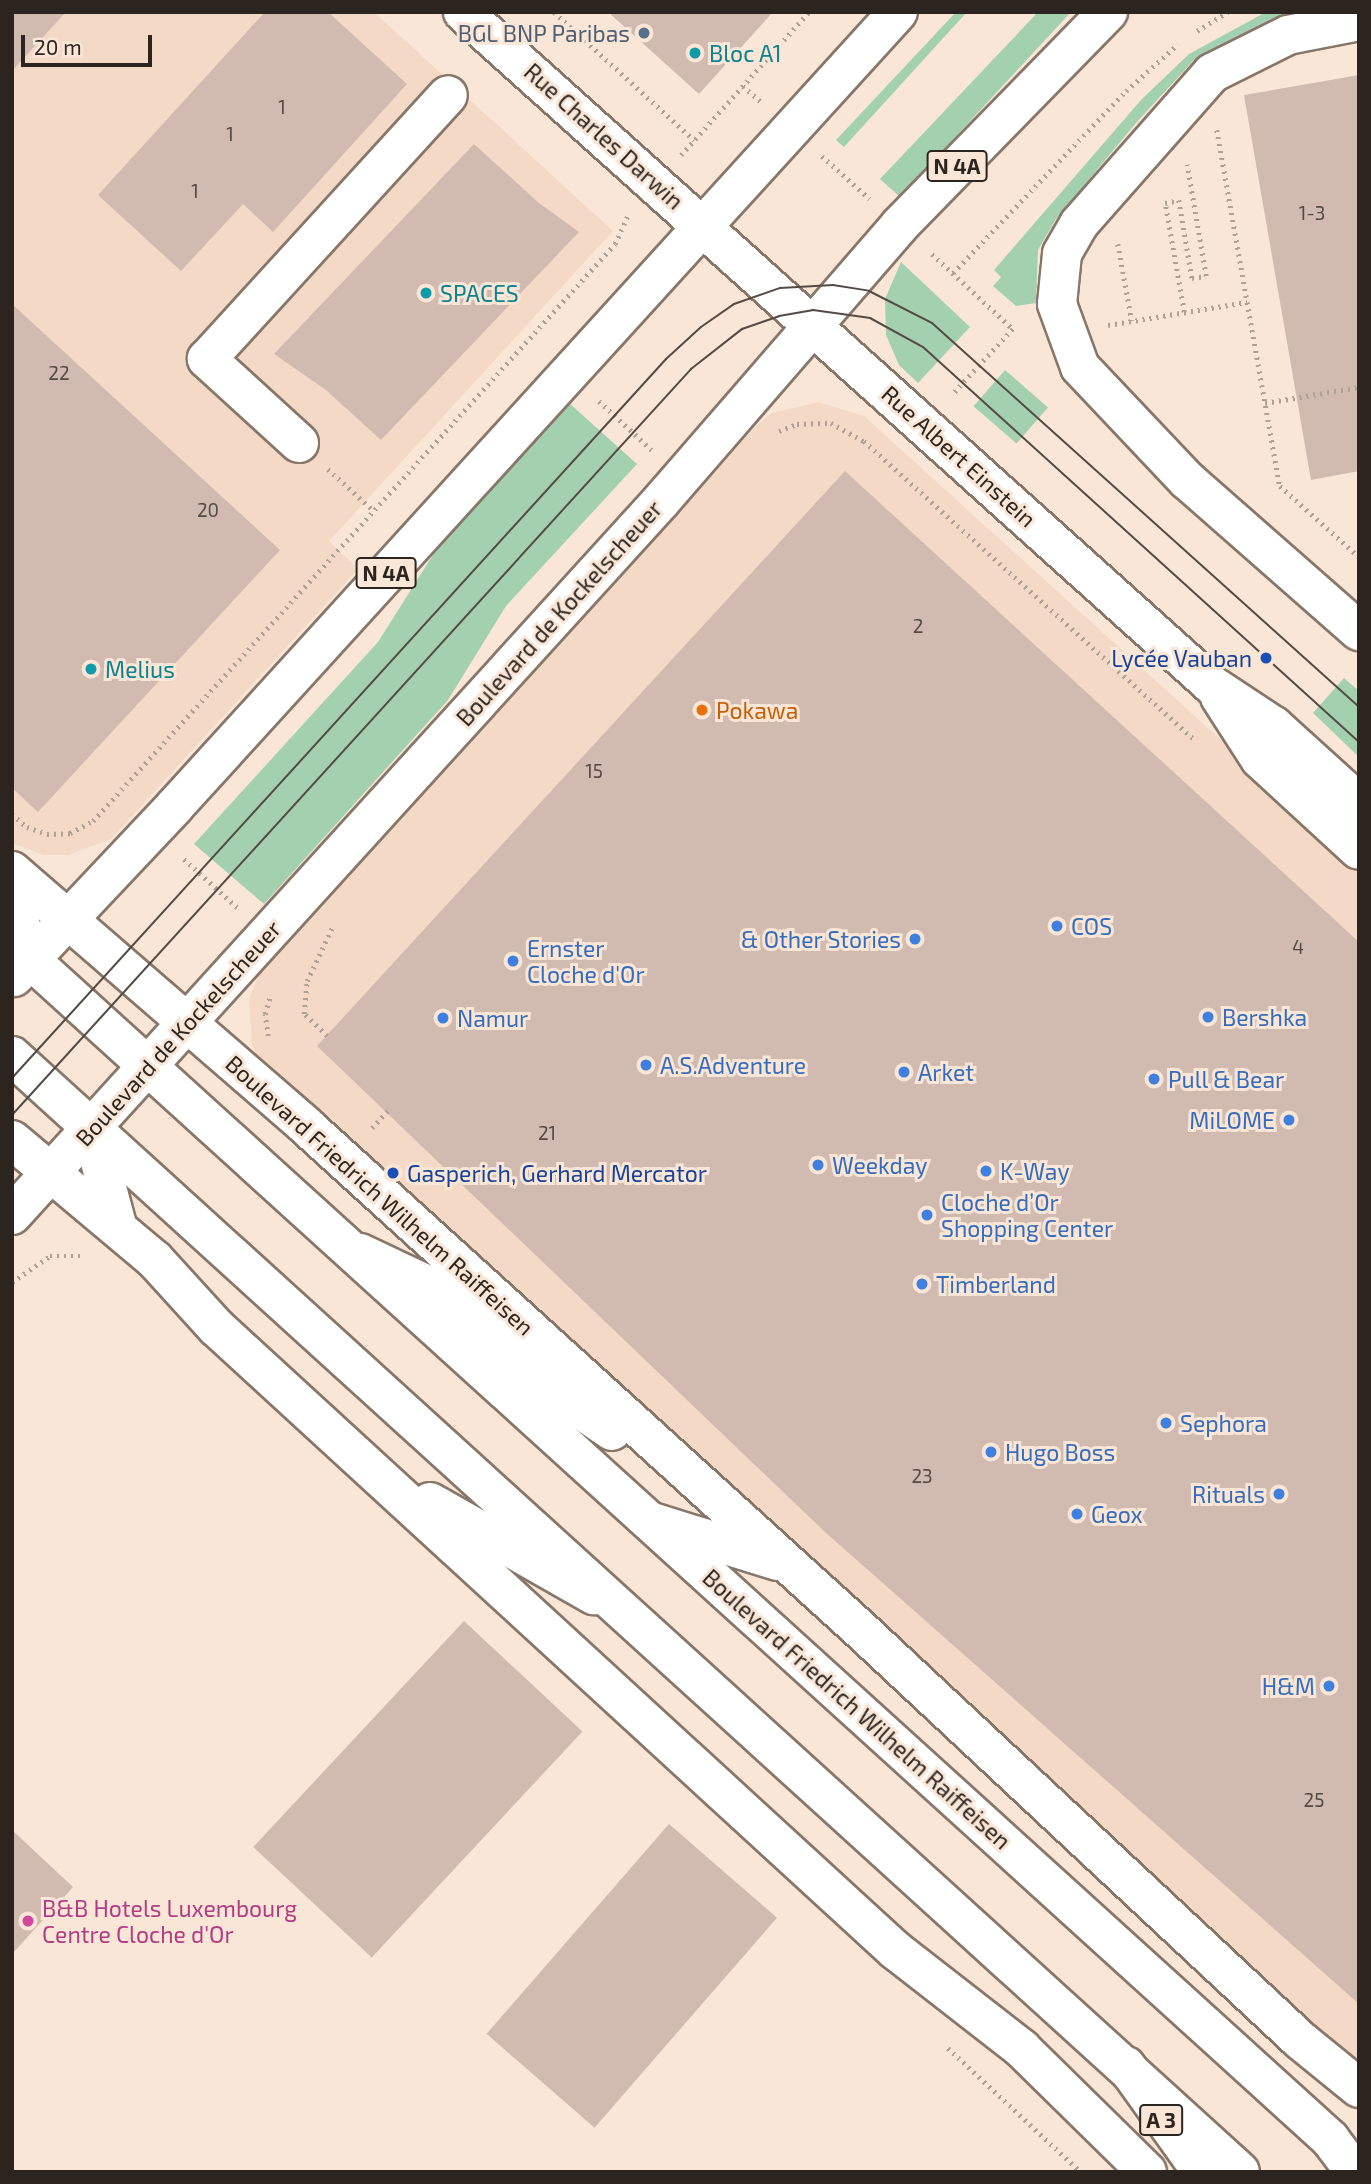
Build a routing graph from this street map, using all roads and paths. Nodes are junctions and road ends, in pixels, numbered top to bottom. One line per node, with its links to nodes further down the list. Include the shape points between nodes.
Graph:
1 (554, 12): 8 (path, via 694,140)
2 (809, 12): 8 (path)
3 (898, 12): 10 (main road, N 4A)
4 (1108, 12): 13 (main road, Boulevard de Kockelscheuer / N 4A)
5 (1227, 12): 17 (path, via 1170,51 1126,91)
6 (468, 14): 15 (main road, Rue Charles Darwin)
7 (1359, 22): 23 (main road, via 1288,35 1212,73 1079,224 1062,254 1057,304)
8 (743, 86): 10 (path)
9 (448, 94): 30 (main road, via 207,359)
10 (792, 129): 13 (path); 15 (main road, N 4A)
11 (1222, 156): 18 (path)
12 (1185, 157): 19 (path, via 1206,276 1192,278 1179,200 1165,203)
13 (900, 225): 17 (path); 21 (main road, Boulevard de Kockelscheuer / N 4A)
14 (619, 226): 24 (path, via 615,244)
15 (704, 227): 21 (main road, Rue Albert Einstein); 25 (main road, N 4A)
16 (1116, 231): 20 (path)
17 (953, 273): 22 (path)
18 (1247, 302): 19 (path); 28 (path)
19 (1184, 312): 20 (path)
20 (1132, 321): 23 (path)
21 (813, 326): 31 (main road, Boulevard de Kockelscheuer / N 4A); 35 (main road, Rue Albert Einstein)
22 (1013, 329): 23 (path); 27 (path)
23 (1068, 332): 34 (main road, via 1080,367 1187,480)
24 (528, 338): 25 (path); 32 (path)
25 (568, 373): 31 (path); 40 (main road, N 4A)
26 (1359, 387): 28 (path)
27 (949, 398)
28 (1265, 403): 33 (path, via 1280,486)
29 (772, 437): 36 (path, via 797,424 831,423 847,429)
30 (299, 443): 32 (path)
31 (682, 476): 45 (main road, Boulevard de Kockelscheuer / N 4A)
32 (373, 510): 37 (path)
33 (1359, 557)
34 (1359, 631)
35 (1213, 686): 38 (main road, Rue Albert Einstein, via 1274,726); 41 (main road, Rue Albert Einstein, via 1260,759)
36 (1197, 741)
37 (115, 796): 39 (path, via 93,821 70,833 47,834 27,827); 40 (path)
38 (1359, 803)
39 (12, 814)
40 (153, 830): 44 (main road, N 4A); 45 (path)
41 (1359, 850)
42 (12, 871): 44 (main road, Boulevard Friedrich Wilhelm Raiffeisen)
43 (12, 893): 47 (main road)
44 (68, 920): 47 (main road, N 4A); 49 (main road, Boulevard Friedrich Wilhelm Raiffeisen)
45 (267, 934): 49 (main road, Boulevard de Kockelscheuer / N 4A)
46 (313, 944): 50 (path, via 337,918 307,981 304,1014)
47 (18, 960): 53 (main road, Boulevard Friedrich Wilhelm Raiffeisen)
48 (273, 992): 51 (path, via 265,1014)
49 (187, 1022): 53 (main road, Boulevard de Kockelscheuer / N 4A); 66 (main road, Boulevard Friedrich Wilhelm Raiffeisen)
50 (327, 1036)
51 (270, 1043)
52 (12, 1056): 55 (main road)
53 (149, 1064): 55 (main road, Boulevard de Kockelscheuer / N 4A); 61 (main road, Boulevard Friedrich Wilhelm Raiffeisen)
54 (388, 1110): 56 (path)
55 (91, 1128): 58 (main road, Boulevard de Kockelscheuer / N 4A); 60 (main road); 68 (main road)
56 (364, 1136)
57 (12, 1140): 58 (main road)
58 (51, 1173): 59 (main road, Boulevard de Kockelscheuer / N 4A); 60 (main road)
59 (12, 1215)
60 (117, 1225): 64 (main road, via 216,1328)
61 (354, 1250): 65 (main road, Boulevard Friedrich Wilhelm Raiffeisen); 66 (main road, Boulevard Friedrich Wilhelm Raiffeisen, via 436,1289 545,1385 623,1439 685,1494)
62 (85, 1258): 63 (path, via 77,1254 50,1256)
63 (12, 1282)
64 (373, 1471): 68 (main road); 71 (main road, via 895,1950 1022,2049)
65 (652, 1522): 67 (main road); 74 (main road, Boulevard Friedrich Wilhelm Raiffeisen, via 1329,2140)
66 (744, 1524): 67 (main road, Boulevard Friedrich Wilhelm Raiffeisen)
67 (789, 1565): 70 (main road, Boulevard Friedrich Wilhelm Raiffeisen, via 1300,2039)
68 (631, 1616): 69 (main road)
69 (1126, 2066): 72 (main road, A 3); 73 (main road)
70 (1359, 2088)
71 (1147, 2172)
72 (1202, 2172)
73 (1240, 2172)
74 (1355, 2172)

